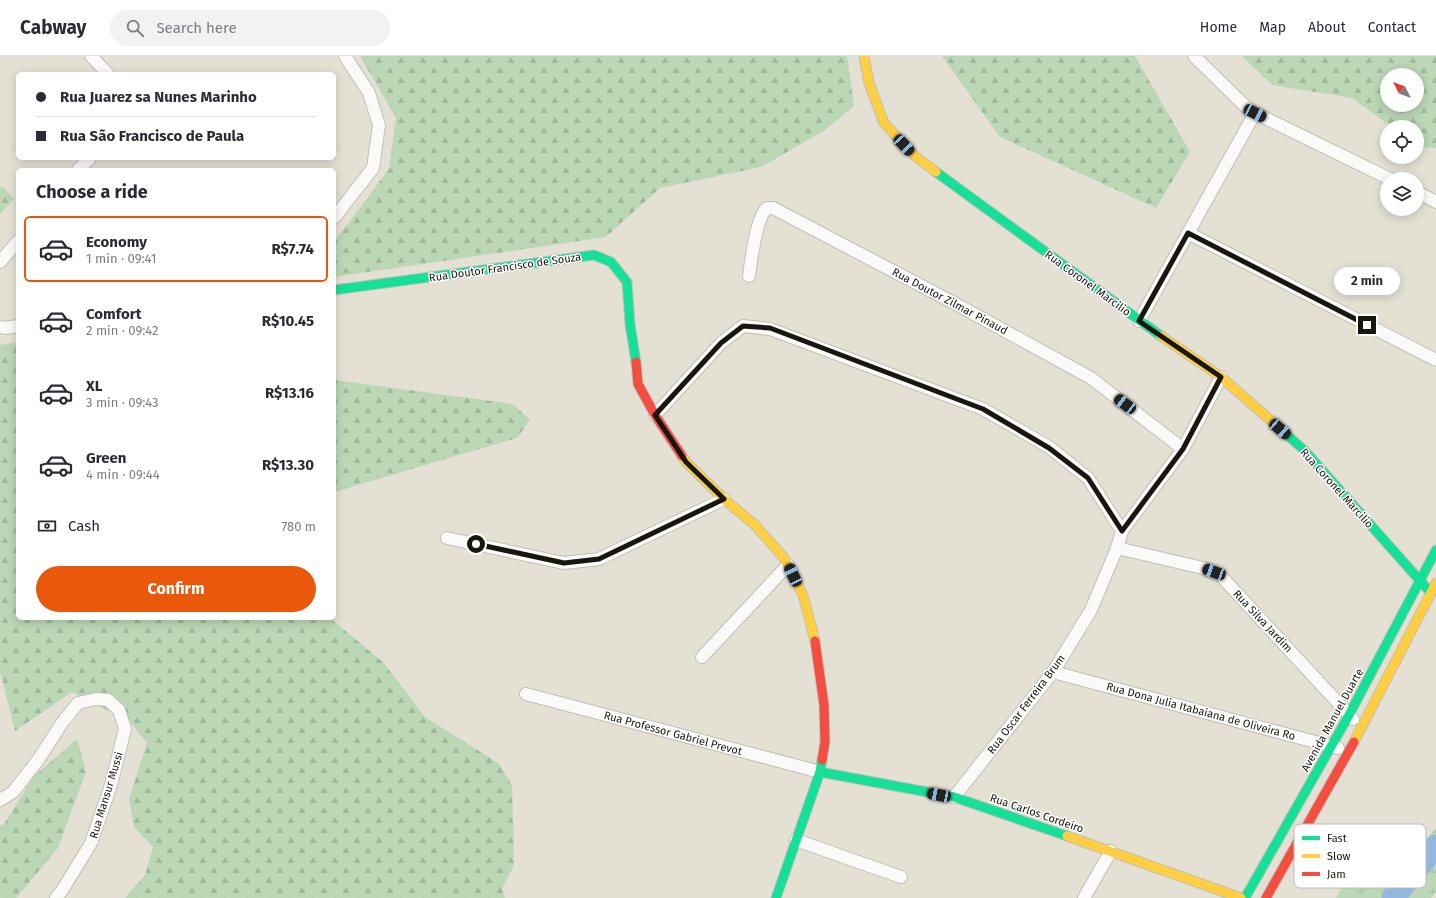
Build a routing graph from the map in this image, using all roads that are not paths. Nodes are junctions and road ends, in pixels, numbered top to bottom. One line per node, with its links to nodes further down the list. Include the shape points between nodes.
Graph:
1 (91, 56): 5 (street)
2 (346, 56): 12 (street, via 369,93 379,125 372,168)
3 (864, 56): 18 (street, Rua Coronel Marcilio, via 869,83 884,123 915,156)
4 (1194, 56): 6 (street)
5 (106, 72)
6 (1255, 113): 9 (street); 13 (street)
7 (88, 160): 8 (street)
8 (80, 168)
9 (1380, 174)
10 (1424, 196): 11 (street)
11 (1436, 202)
12 (336, 215)
13 (1188, 233): 18 (street); 21 (street)
14 (16, 244): 15 (street)
15 (0, 262)
16 (749, 276): 24 (street, Rua Doutor Zilmar Pinaud, via 759,225 764,211 773,208 1091,378)
17 (336, 290): 23 (street, Rua Doutor Francisco de Souza, via 594,255 611,262 627,282 638,384)
18 (1139, 321): 22 (street, Rua Coronel Marcilio)
19 (16, 326): 20 (street)
20 (2, 328)
21 (1436, 360)
22 (1221, 377): 24 (street, Rua Oscar Ferreira Brum); 31 (street, Rua Coronel Marcilio, via 1304,450)
23 (655, 415): 25 (street, Rua Doutor Francisco de Souza, via 686,462); 26 (street, via 721,343 743,326 770,328 983,409 1049,448 1088,478)
24 (1183, 449): 26 (street, Rua Oscar Ferreira Brum)
25 (724, 499): 27 (street, via 599,559 564,563); 30 (street, Rua Doutor Francisco de Souza, via 755,525)
26 (1122, 531): 28 (street, Rua Oscar Ferreira Brum)
27 (447, 538)
28 (1117, 548): 34 (street, Rua Oscar Ferreira Brum, via 1091,610); 36 (street, Rua Silva Jardim, via 1203,568 1221,576)
29 (1436, 550): 31 (street, Avenida Manuel Duarte)
30 (788, 565): 33 (street); 40 (street, Rua Doutor Francisco de Souza, via 803,595 817,647 824,705 825,742)
31 (1420, 582): 32 (street, Rua Coronel Marcilio); 36 (street, Avenida Manuel Duarte)
32 (1434, 592): 37 (street)
33 (702, 657)
34 (1053, 672): 38 (street, Rua Dona Julia Itabaiana de Oliveira Ro); 41 (street, Rua Oscar Ferreira Brum)
35 (526, 694): 40 (street, Rua Professor Gabriel Prevot)
36 (1349, 715): 37 (street, Rua Silva Jardim); 38 (street, Avenida Manuel Duarte)
37 (1361, 728): 39 (street)
38 (1332, 746): 39 (street, Rua Dona Julia Itabaiana de Oliveira Ro); 52 (street, Avenida Manuel Duarte)
39 (1349, 751): 43 (street)
40 (820, 772): 41 (street, Rua Carlos Cordeiro); 44 (street, Rua Doutor Francisco de Souza)
41 (954, 797): 46 (street, Rua Carlos Cordeiro)
42 (0, 800): 48 (street, Rua Mansur Mussi, via 13,792 78,703 96,699 108,700 119,710 125,729 111,785 91,843)
43 (1308, 824)
44 (796, 840): 47 (street); 49 (street, Rua Doutor Francisco de Souza)
45 (1294, 848): 53 (street)
46 (1111, 851): 50 (street); 51 (street, Rua Carlos Cordeiro)
47 (901, 877)
48 (56, 898)
49 (776, 898)
50 (1084, 898)
51 (1241, 898)
52 (1245, 898)
53 (1266, 898)

